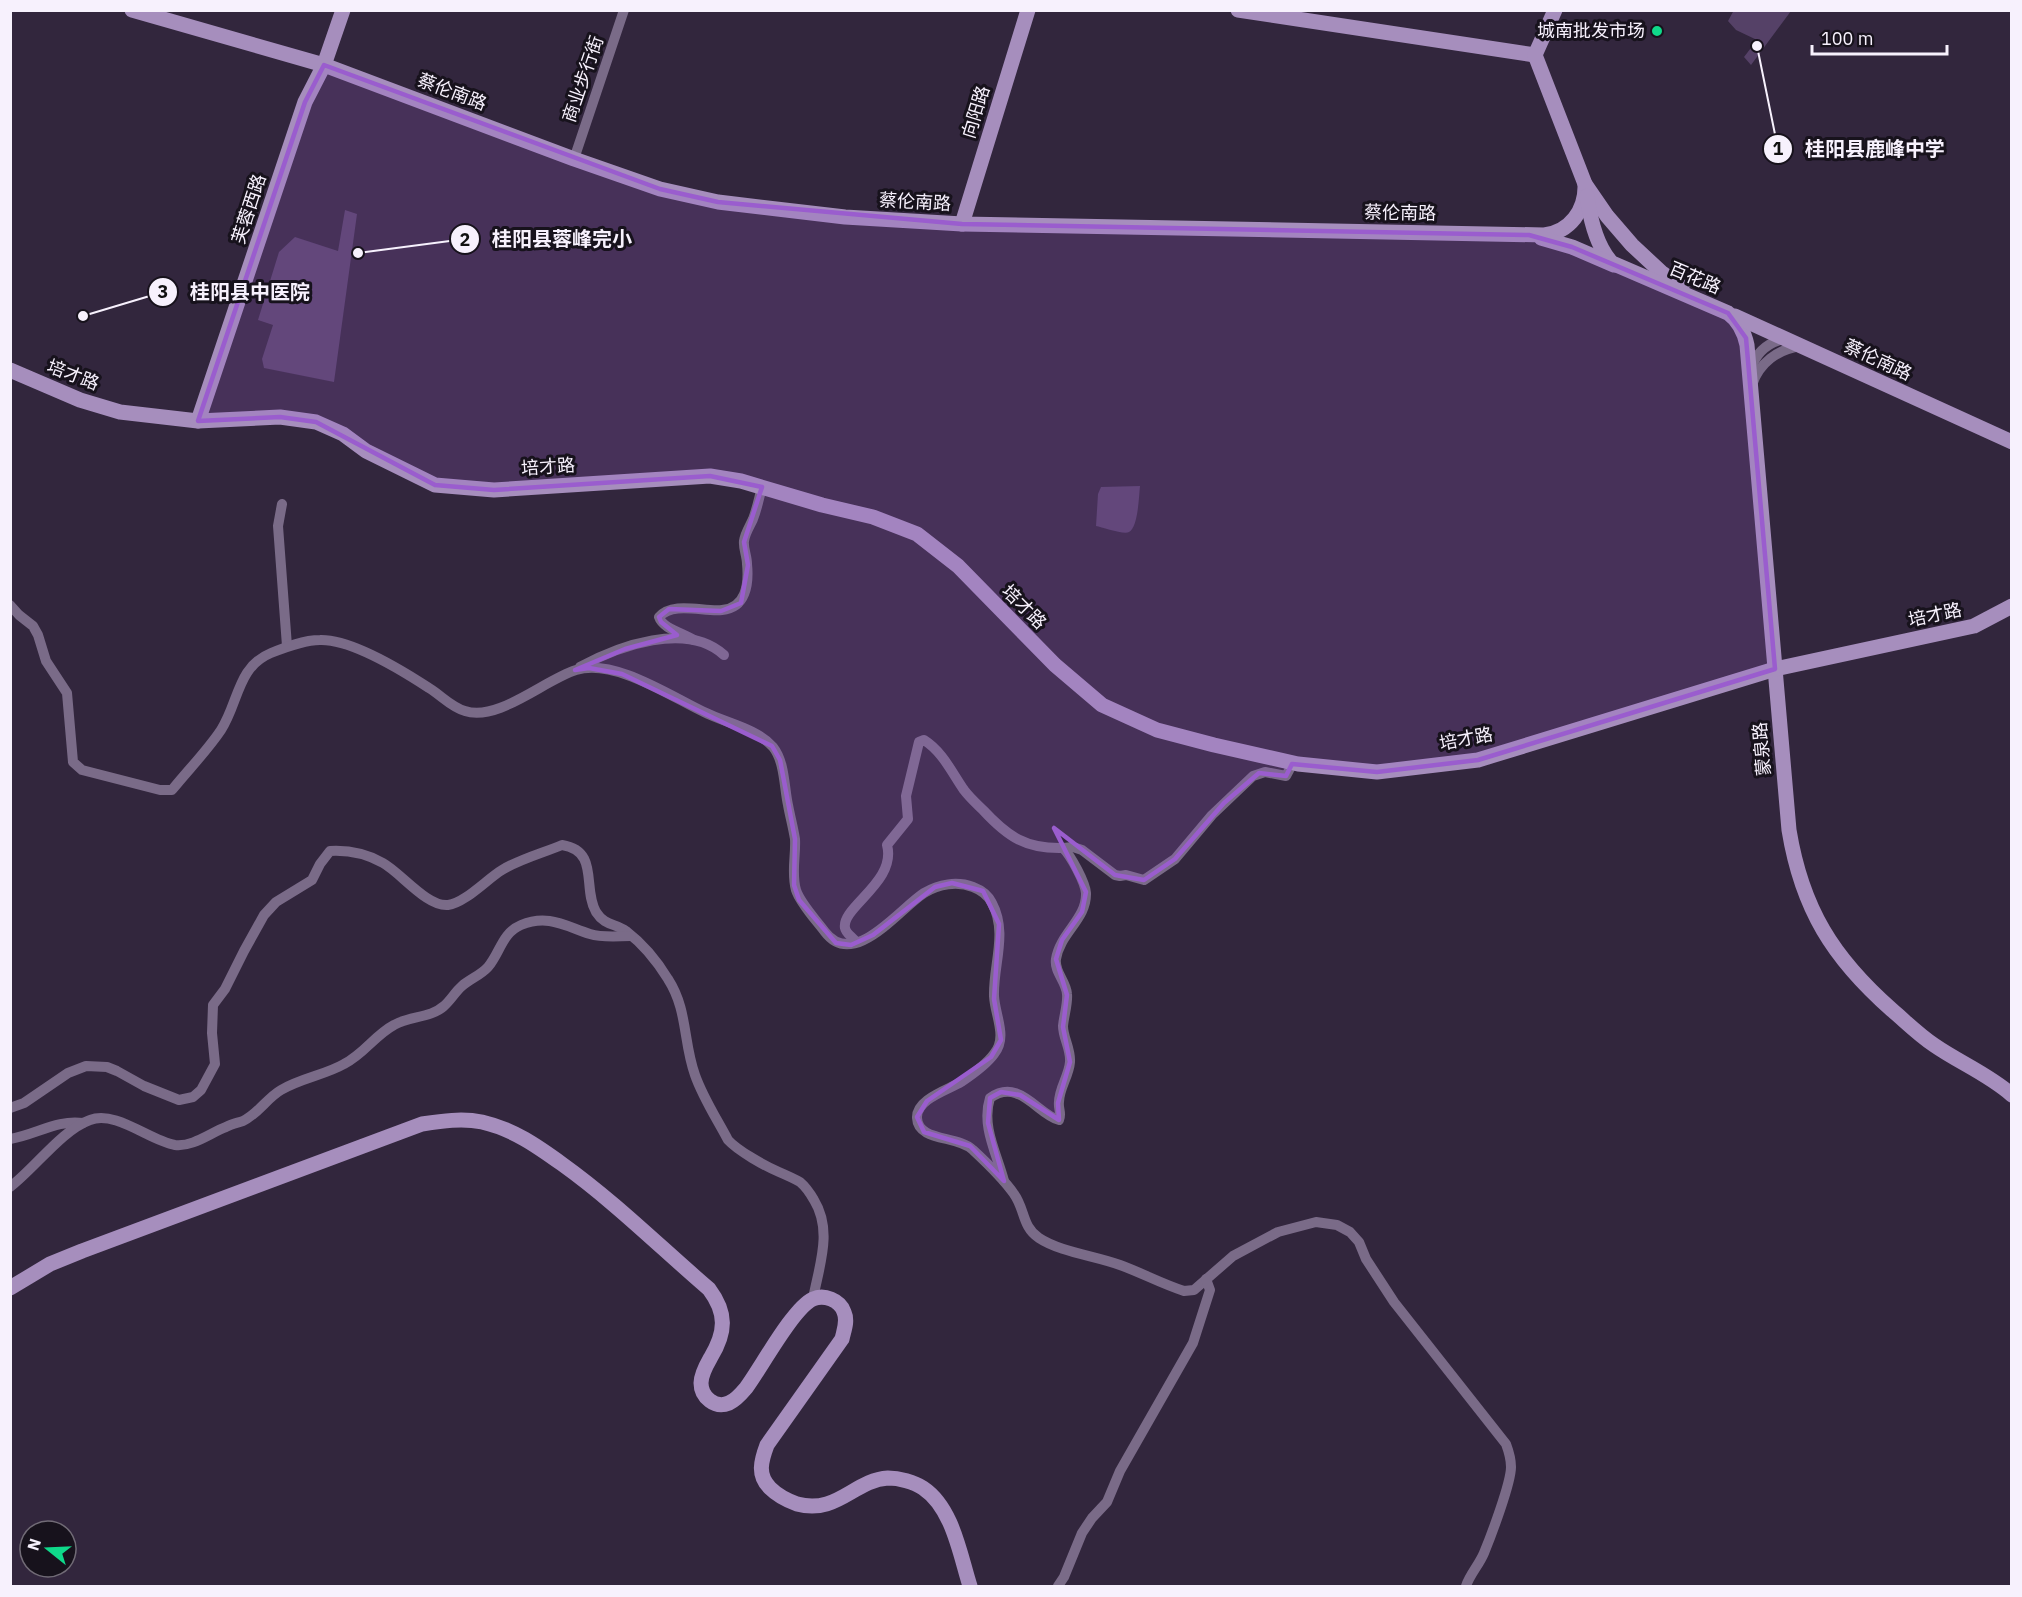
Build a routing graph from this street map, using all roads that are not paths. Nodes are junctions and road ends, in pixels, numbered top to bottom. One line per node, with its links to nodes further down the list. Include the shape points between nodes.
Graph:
1 (132, 10): 8 (street, 蔡伦南路)
2 (343, 10): 8 (street, 芙蓉西路)
3 (624, 10): 9 (street, 商业步行街)
4 (1028, 10): 11 (street, 向阳路)
5 (1238, 10): 7 (street)
6 (1555, 10): 7 (street)
7 (1535, 55): 10 (street, 百花路)
8 (324, 65): 9 (street, 蔡伦南路); 19 (street, 芙蓉西路, via 305,102)
9 (574, 159): 11 (street, 蔡伦南路, via 660,189 718,202 845,218)
10 (1585, 184): 12 (street, 蔡伦南路, via 1583,205 1571,223 1551,234); 13 (street, 百花路, via 1590,214 1603,250); 14 (street, 百花路, via 1606,216 1646,259 1693,294)
11 (962, 224): 12 (street, 蔡伦南路)
12 (1529, 235): 13 (street, 蔡伦南路)
13 (1617, 266): 14 (street, 百花路)
14 (1728, 313): 15 (street, 蔡伦南路); 18 (street, 蒙泉路, via 1744,332)
15 (1784, 339): 16 (street, 蔡伦南路); 18 (street, via 1761,351)
16 (1801, 346): 18 (street, via 1768,359); 20 (street, 蔡伦南路)
17 (10, 370): 19 (street, 培才路, via 80,400 120,412)
18 (1750, 381): 28 (street, 蒙泉路)
19 (198, 421): 21 (street, 培才路, via 280,417 316,422 435,486 494,490 710,476)
20 (2012, 442)
21 (762, 487): 25 (street, via 744,542 748,565 741,603 721,611 669,609 659,616 666,626); 30 (street, 培才路, via 873,517 917,534 958,566 1055,665 1102,705 1157,730)
22 (282, 504): 26 (street, via 278,526)
23 (10, 606): 26 (street, via 33,626 45,661 67,693 73,762 82,770 160,790 172,790 222,728 252,662)
24 (2012, 606): 28 (street, 培才路, via 1974,626)
25 (694, 640): 27 (street); 29 (street, via 645,642)
26 (287, 646): 29 (street, via 321,640 349,644 417,680 452,705 478,715)
27 (724, 656)
28 (1775, 669): 30 (street, 培才路, via 1478,760 1377,772); 34 (street, 蒙泉路, via 1792,848 1802,884 1823,932 1866,986 1921,1036)
29 (575, 670): 33 (street, via 589,668 622,674 735,724 772,746 780,759 795,839 793,873 799,900 836,943)
30 (1293, 763): 31 (street, via 1286,776 1265,772 1253,776 1212,815 1175,859 1144,880 1115,875 1077,848)
31 (1063, 848): 33 (street, via 1039,847 1004,832 966,793 931,745 924,740 919,742 906,796 908,819 888,845 889,861 883,875 844,925); 38 (street, via 1086,892 1082,912 1062,940 1056,959 1066,986 1063,1027 1070,1062 1058,1103 1061,1116 1059,1120 1053,1118 1020,1095 1001,1092 990,1098 988,1123)
32 (631, 936): 35 (street, via 600,918 592,904 584,857 570,846 562,845 502,870 471,893 446,905 415,890 382,862 356,852 330,851 312,880 276,902 264,915 213,1005 215,1064 194,1097 179,1100 107,1067 86,1066 68,1072 18,1107); 36 (street, via 598,936 561,922 528,922 519,926 504,939 488,967 462,986 442,1008 396,1023 356,1058 283,1088 246,1120 195,1142 175,1145 100,1118); 42 (street, via 657,963 678,998 694,1074 728,1140 806,1187 817,1204 824,1246)
33 (856, 942): 38 (street, via 873,935 935,887 966,884 982,891 992,902 1000,944 994,999 1001,1033 998,1050 972,1074 927,1101 917,1117 924,1132 970,1146)
34 (2012, 1095)
35 (10, 1108)
36 (83, 1123): 37 (street, via 73,1121); 39 (street)
37 (10, 1139)
38 (1004, 1181): 40 (street, via 1018,1198 1026,1226 1042,1240 1184,1291 1194,1290)
39 (10, 1186)
40 (1206, 1280): 44 (street, via 1210,1290 1194,1343 1120,1470 1107,1502 1082,1533); 45 (street, via 1233,1256 1297,1226 1316,1222 1338,1225 1359,1242 1394,1302 1511,1455 1508,1483 1484,1553)
41 (10, 1288): 42 (street, via 50,1264 335,1156 422,1124 459,1120 501,1128 535,1145 598,1192 709,1289 718,1301 723,1328 701,1381 708,1400 728,1404 737,1399 795,1315)
42 (813, 1299): 43 (street, via 827,1297 844,1311 842,1339 767,1446 761,1474 778,1496 817,1507 889,1478 912,1482 923,1488 949,1521)
43 (970, 1587)
44 (1058, 1587)
45 (1466, 1587)

